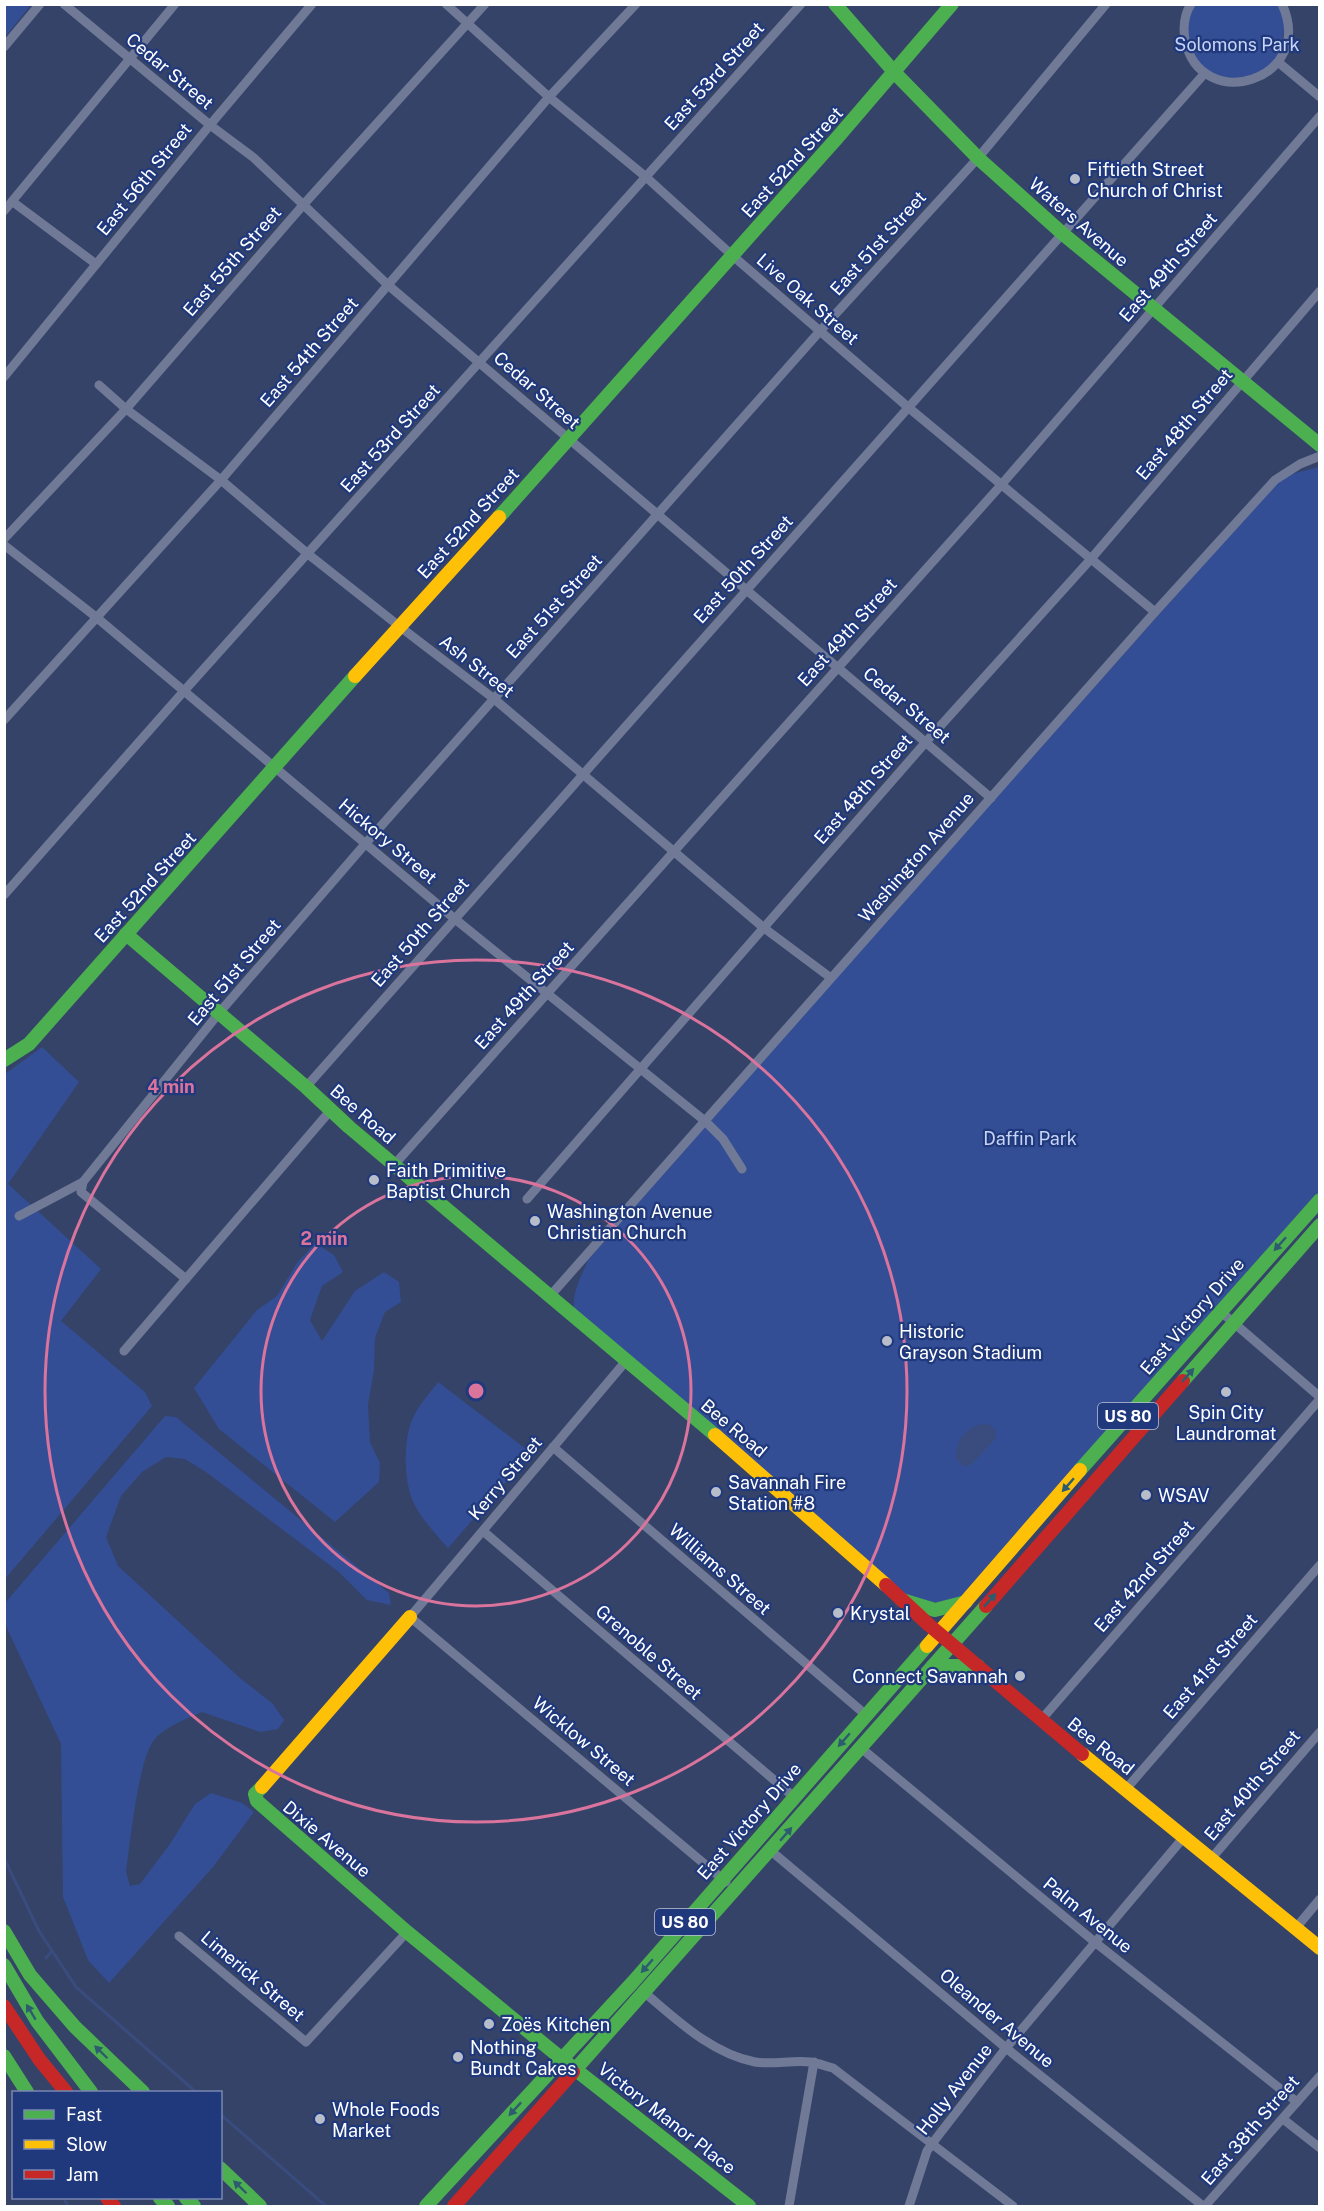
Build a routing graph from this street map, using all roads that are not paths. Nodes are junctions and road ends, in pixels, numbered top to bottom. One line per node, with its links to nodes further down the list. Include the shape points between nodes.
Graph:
1 (40, 4): 15 (street)
2 (64, 4): 16 (street, Cedar Street)
3 (175, 4): 16 (street)
4 (312, 4): 23 (street, East 56th Street)
5 (446, 4): 14 (street, Live Oak Street)
6 (485, 4): 14 (street, East 55th Street)
7 (636, 4): 20 (street, East 54th Street)
8 (801, 4): 25 (street, East 53rd Street)
9 (835, 4): 18 (main road, Waters Avenue)
10 (952, 4): 18 (main road, East 52nd Street)
11 (1106, 4): 24 (street, East 51st Street)
12 (1191, 4): 19 (street, via 1184,35 1195,63)
13 (1282, 4): 17 (street, via 1289,38)
14 (468, 24): 20 (street, Live Oak Street); 27 (street, East 55th Street)
15 (4, 47)
16 (130, 58): 23 (street, Cedar Street); 26 (street)
17 (1278, 62): 19 (street, via 1265,74 1244,83 1228,82); 21 (street)
18 (895, 73): 24 (main road, Waters Avenue); 30 (main road, East 52nd Street)
19 (1205, 73): 29 (street, East 50th Street)
20 (549, 97): 25 (street, Live Oak Street); 32 (street, East 54th Street)
21 (1320, 97)
22 (1320, 116): 34 (street, East 49th Street)
23 (210, 125): 27 (street, Cedar Street, via 254,158); 31 (street, East 56th Street)
24 (978, 158): 29 (main road, Waters Avenue); 35 (street, East 51st Street)
25 (646, 177): 30 (street, Live Oak Street); 36 (street, East 53rd Street)
26 (13, 202): 28 (street); 31 (street)
27 (304, 204): 32 (street, Cedar Street); 41 (street, East 55th Street)
28 (4, 211)
29 (1063, 234): 34 (main road, Waters Avenue); 40 (street, East 50th Street)
30 (733, 256): 35 (street, Live Oak Street); 42 (main road, East 52nd Street)
31 (96, 264): 37 (street, East 56th Street)
32 (388, 285): 36 (street, Cedar Street); 45 (street, East 54th Street)
33 (1320, 291): 38 (street, East 48th Street)
34 (1154, 309): 38 (main road, Waters Avenue); 46 (street, East 49th Street)
35 (820, 331): 40 (street, Live Oak Street); 47 (street, East 51st Street)
36 (481, 363): 42 (street, Cedar Street); 50 (street, East 53rd Street)
37 (4, 376)
38 (1241, 381): 43 (main road, Waters Avenue); 51 (street, East 48th Street)
39 (99, 385): 41 (street, Ash Street)
40 (909, 408): 46 (street, Live Oak Street); 52 (street, East 50th Street)
41 (126, 409): 45 (street, Ash Street); 48 (street, East 55th Street)
42 (569, 439): 47 (street, Cedar Street); 55 (main road, East 52nd Street)
43 (1320, 445)
44 (1320, 456): 53 (street, Washington Avenue, via 1275,480)
45 (221, 480): 50 (street, Ash Street); 54 (street, East 54th Street)
46 (1002, 484): 51 (street, Live Oak Street); 56 (street, East 49th Street)
47 (657, 515): 52 (street, Cedar Street); 58 (street, East 51st Street)
48 (4, 539)
49 (4, 545): 54 (street, Hickory Street)
50 (308, 554): 55 (street, Ash Street); 57 (street, East 53rd Street)
51 (1090, 560): 53 (street, Live Oak Street); 60 (street, East 48th Street)
52 (746, 590): 56 (street, Cedar Street); 62 (street, East 50th Street)
53 (1155, 612): 63 (street, Washington Avenue)
54 (96, 617): 57 (street, Hickory Street); 59 (street, East 54th Street)
55 (399, 626): 58 (street, Ash Street); 61 (main road, East 52nd Street)
56 (837, 668): 60 (street, Cedar Street); 65 (street, East 49th Street)
57 (184, 691): 61 (street, Hickory Street); 66 (street, East 53rd Street)
58 (493, 698): 62 (street, Ash Street); 64 (street, East 51st Street)
59 (4, 720)
60 (925, 743): 63 (street, Cedar Street); 68 (street, East 48th Street)
61 (275, 768): 64 (street, Hickory Street); 69 (main road, East 52nd Street)
62 (582, 774): 65 (street, Ash Street); 67 (street, East 50th Street)
63 (991, 798): 70 (street, Washington Avenue)
64 (366, 843): 67 (street, Hickory Street); 72 (street, East 51st Street)
65 (674, 850): 68 (street, Ash Street); 71 (street, East 49th Street)
66 (4, 895)
67 (455, 919): 71 (street, Hickory Street); 75 (street, East 50th Street)
68 (764, 928): 70 (street, Ash Street); 74 (street, East 48th Street)
69 (126, 934): 72 (main road, Bee Road); 73 (main road, East 52nd Street, via 29,1044)
70 (831, 978): 77 (street, Washington Avenue)
71 (548, 994): 74 (street, Hickory Street); 78 (street, East 49th Street)
72 (219, 1013): 75 (main road, Bee Road); 80 (street, East 51st Street)
73 (4, 1060)
74 (640, 1069): 77 (street, Hickory Street); 81 (street, East 48th Street)
75 (306, 1087): 76 (main road, Bee Road)
76 (330, 1111): 78 (main road, Bee Road); 85 (street)
77 (705, 1121): 79 (street, Hickory Street, via 723,1139); 86 (street, Washington Avenue)
78 (394, 1165): 86 (main road, Bee Road)
79 (742, 1169)
80 (83, 1182): 83 (street, East 51st Street); 85 (street, via 81,1192)
81 (527, 1199)
82 (1320, 1200): 87 (main road, East Victory Drive / US 80, one-way to 87)
83 (19, 1216)
84 (1320, 1225): 88 (main road, East Victory Drive / US 80)
85 (186, 1279): 89 (street)
86 (550, 1296): 90 (main road, Bee Road)
87 (1220, 1311): 88 (street); 93 (main road, East Victory Drive / US 80)
88 (1234, 1323): 91 (street); 94 (main road, East Victory Drive / US 80, one-way to 88)
89 (124, 1351)
90 (626, 1361): 92 (street, Kerry Street); 97 (main road, Bee Road)
91 (1320, 1398): 105 (street, East 42nd Street)
92 (553, 1447): 95 (street, Kerry Street); 104 (street, Williams Street)
93 (1094, 1456): 94 (street); 98 (main road, East Victory Drive / US 80, one-way to 98)
94 (1107, 1468): 101 (main road, East Victory Drive / US 80, one-way to 94)
95 (483, 1531): 99 (street, Kerry Street); 109 (street, Grenoble Street)
96 (1320, 1565): 108 (street, East 41st Street)
97 (902, 1600): 98 (main road, via 935,1610); 100 (main road, Bee Road)
98 (966, 1602): 100 (main road, East Victory Drive / US 80)
99 (410, 1617): 113 (street, Wicklow Street); 118 (main road, Dixie Avenue, via 255,1794 269,1813)
100 (939, 1633): 101 (main road, Bee Road); 104 (main road, East Victory Drive / US 80)
101 (952, 1644): 102 (main road, East Victory Drive / US 80); 103 (main road, Bee Road)
102 (933, 1666): 103 (main road); 107 (main road, East Victory Drive / US 80)
103 (978, 1666): 105 (main road, Bee Road)
104 (866, 1715): 109 (main road, East Victory Drive / US 80, one-way to 109)
105 (1041, 1720): 108 (main road, Bee Road)
106 (1320, 1732): 112 (street, East 40th Street)
107 (861, 1748): 111 (main road, East Victory Drive / US 80, one-way to 107); 120 (street, Palm Avenue)
108 (1126, 1789): 110 (main road, Bee Road)
109 (794, 1797): 113 (main road, East Victory Drive / US 80)
110 (1184, 1838): 112 (main road, Bee Road); 120 (street, Holly Avenue)
111 (771, 1851): 114 (main road, East Victory Drive / US 80); 125 (street, Oleander Avenue)
112 (1210, 1860): 116 (main road, Bee Road)
113 (722, 1879): 114 (street, Wicklow Street); 127 (main road, East Victory Drive / US 80, one-way to 127)
114 (737, 1890): 123 (main road, East Victory Drive / US 80)
115 (1320, 1899): 116 (street)
116 (1295, 1929): 121 (main road, Bee Road)
117 (4, 1932): 134 (main road, one-way to 117, via 75,2026 30,1975)
118 (407, 1932): 119 (street, Limerick Street, via 306,2042); 127 (main road, Dixie Avenue)
119 (179, 1936)
120 (1096, 1944): 125 (street, Holly Avenue); 135 (street, Palm Avenue)
121 (1320, 1948)
122 (4, 1965): 133 (main road, one-way to 122, via 37,2021)
123 (645, 1993): 128 (street, via 684,2026 738,2057 756,2062); 129 (main road, East Victory Drive / US 80)
124 (4, 2006): 132 (main road)
125 (1006, 2048): 137 (street, Holly Avenue); 147 (street, Oleander Avenue)
126 (4, 2056): 131 (main road)
127 (562, 2058): 129 (main road, Victory Manor Place); 141 (main road, East Victory Drive / US 80, one-way to 141)
128 (814, 2062): 137 (street, via 832,2068); 144 (street)
129 (575, 2069): 142 (main road, East Victory Drive / US 80); 143 (main road, Victory Manor Place)
130 (1320, 2076): 135 (street, East 38th Street)
131 (26, 2091)
132 (65, 2091)
133 (90, 2091)
134 (142, 2091)
135 (1297, 2102): 136 (street, East 38th Street)
136 (1283, 2119): 138 (street); 147 (street, East 38th Street)
137 (931, 2145): 145 (street, Holly Avenue); 146 (street)
138 (1320, 2148)
139 (222, 2170): 140 (main road, one-way to 139)
140 (260, 2206)
141 (426, 2206)
142 (454, 2206)
143 (749, 2206)
144 (789, 2206)
145 (909, 2206)
146 (1013, 2206)
147 (1204, 2206)

